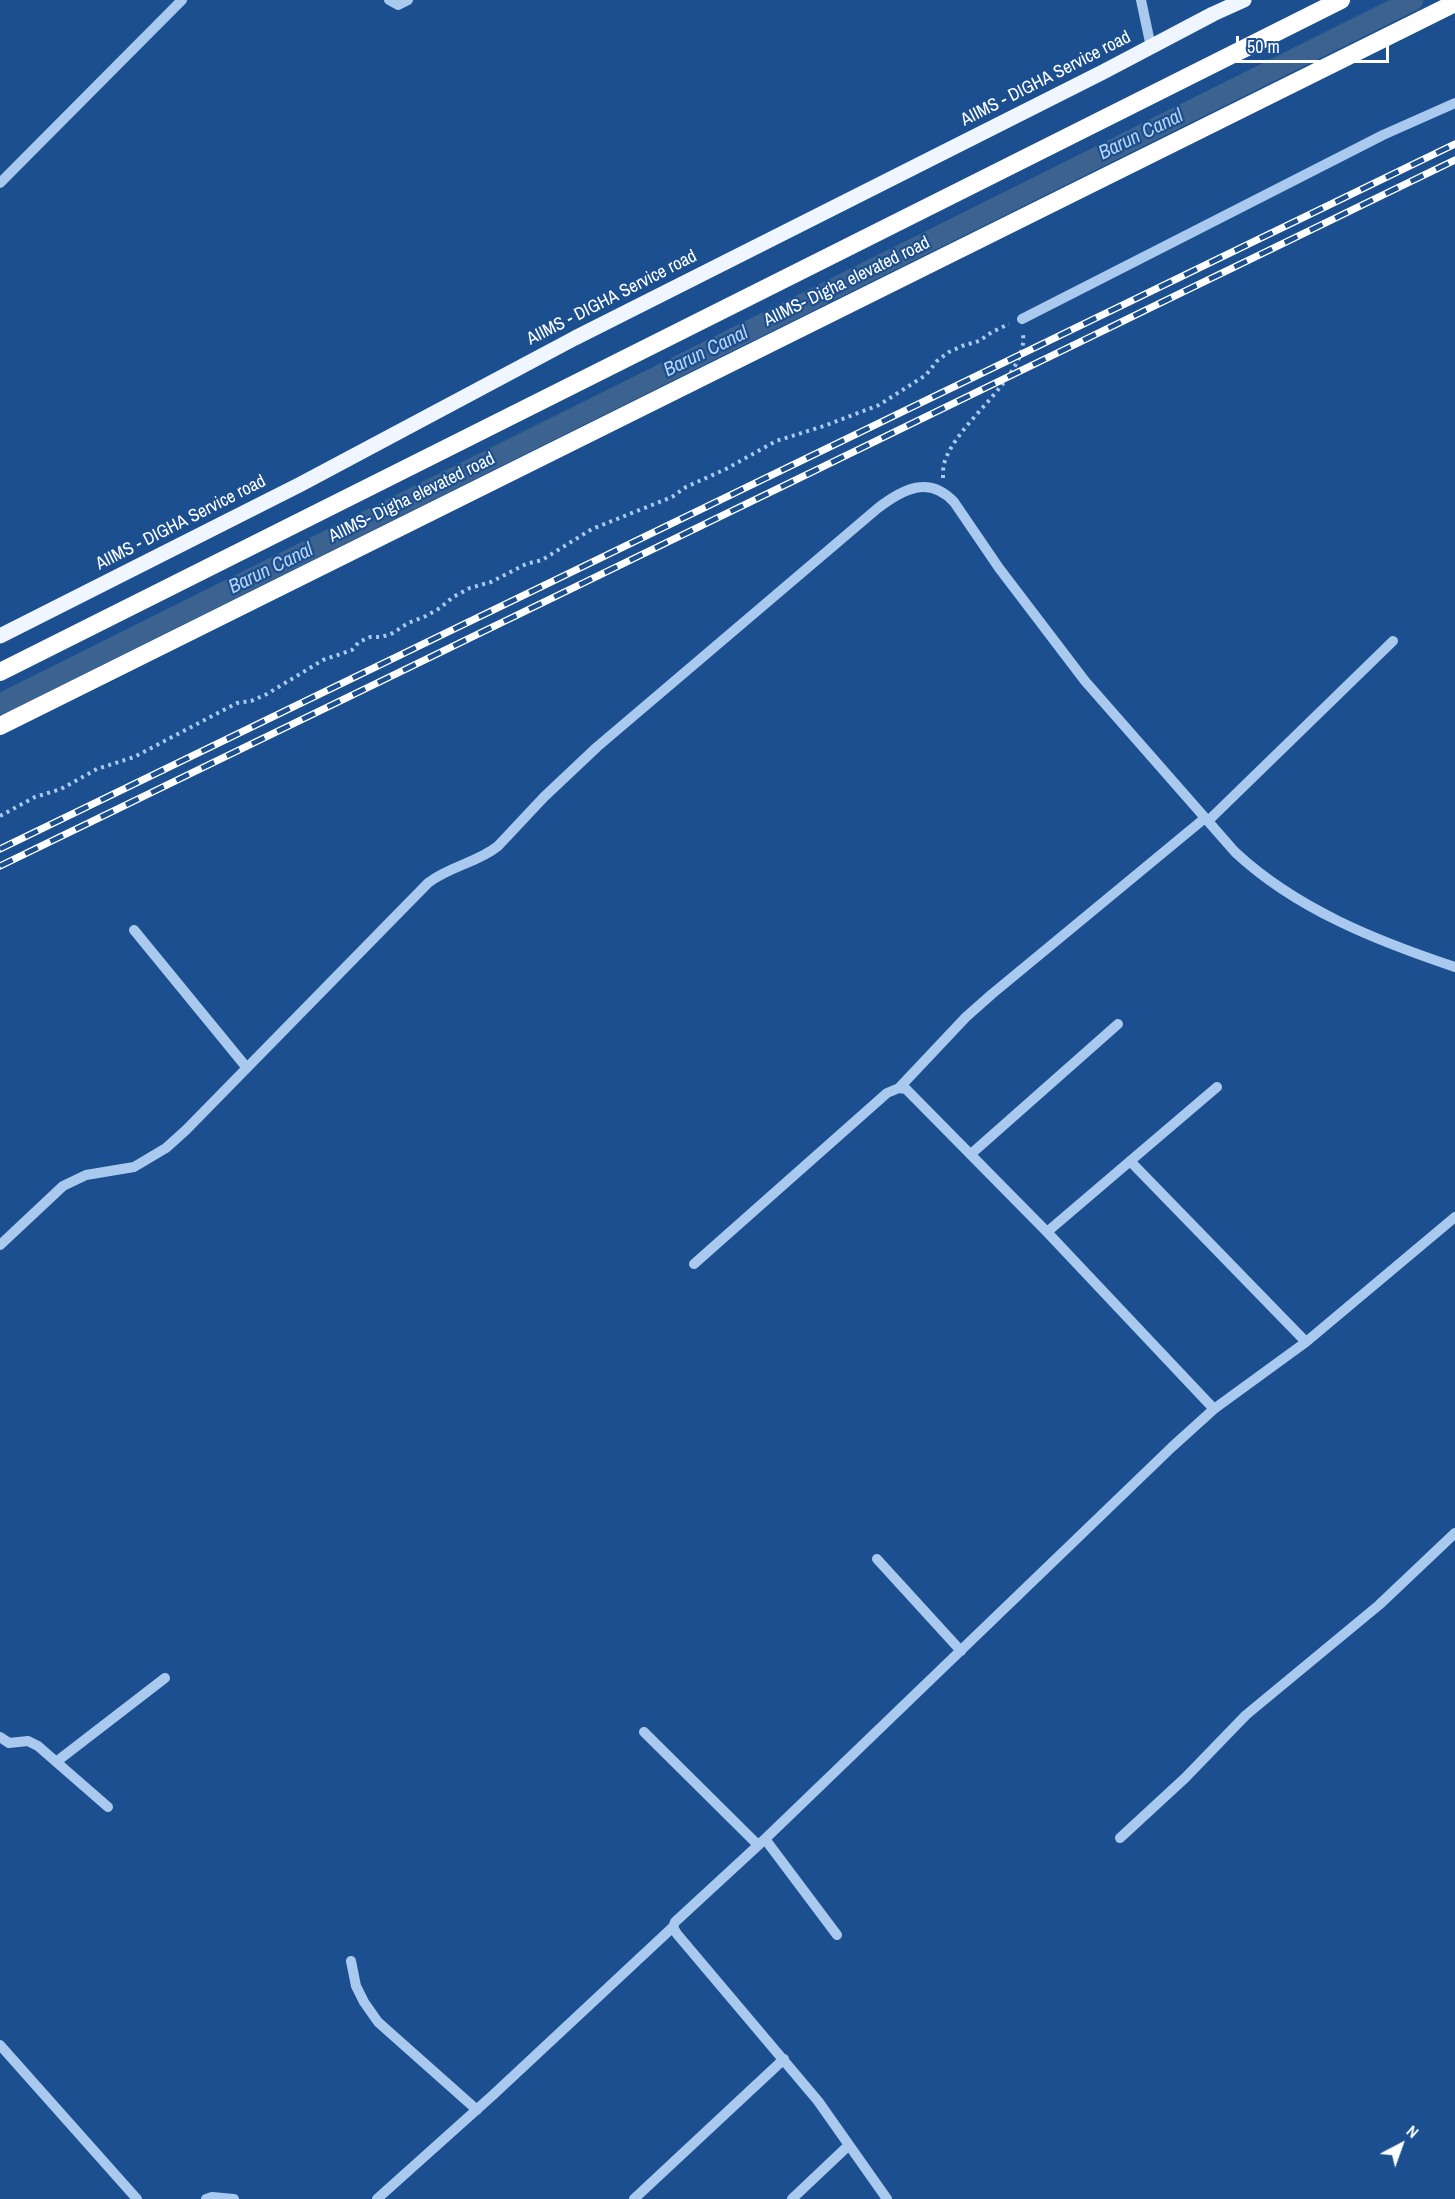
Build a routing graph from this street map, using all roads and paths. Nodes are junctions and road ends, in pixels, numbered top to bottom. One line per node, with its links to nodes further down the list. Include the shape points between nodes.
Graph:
1 (182, 0): 10 (street)
2 (389, 0): 3 (street, via 398,4)
3 (408, 0)
4 (1141, 0): 8 (street)
5 (1245, 0): 8 (main road, AIIMS - DIGHA Service road)
6 (1341, 0): 15 (highway, AIIMS- Digha elevated road)
7 (1455, 3): 16 (highway, AIIMS- Digha elevated road)
8 (1151, 46): 13 (main road, AIIMS - DIGHA Service road, via 574,338 301,484)
9 (1455, 103): 11 (street, via 1383,135)
10 (0, 183)
11 (1022, 319): 12 (path, via 1022,354 952,447 944,470); 17 (path, via 949,352 927,375 879,405 776,441 672,497 592,529 542,560 470,588 393,633 359,642 352,650 324,660 267,694 237,703 134,757 97,769)
12 (946, 493): 18 (street, via 1085,681); 22 (street, via 918,487 878,507 597,747 498,846 428,883)
13 (0, 636)
14 (1393, 641): 18 (street)
15 (0, 672)
16 (0, 726)
17 (0, 816)
18 (1206, 819): 20 (street, via 1242,859 1283,891 1345,924); 24 (street, via 992,994)
19 (134, 930): 22 (street)
20 (1455, 967)
21 (1118, 1024): 25 (street)
22 (246, 1068): 29 (street, via 166,1148 134,1167 86,1175 68,1183)
23 (1217, 1087): 26 (street)
24 (899, 1088): 25 (street, via 912,1092); 30 (street, via 887,1093)
25 (972, 1154): 28 (street)
26 (1130, 1161): 28 (street); 31 (street)
27 (1455, 1216): 31 (street)
28 (1047, 1232): 32 (street)
29 (0, 1245)
30 (694, 1264)
31 (1306, 1342): 32 (street)
32 (1214, 1409): 35 (street)
33 (1455, 1533): 41 (street, via 1379,1605 1246,1715)
34 (877, 1559): 35 (street)
35 (961, 1651): 42 (street)
36 (165, 1678): 39 (street)
37 (644, 1732): 42 (street)
38 (0, 1737): 39 (street, via 9,1743 33,1742)
39 (56, 1762): 40 (street)
40 (108, 1807)
41 (1120, 1838)
42 (761, 1842): 43 (street, via 679,1916); 44 (street)
43 (673, 1927): 47 (street); 48 (street)
44 (837, 1935)
45 (351, 1961): 48 (street, via 356,1986 378,2022)
46 (0, 2045): 50 (street)
47 (784, 2059): 49 (street); 54 (street)
48 (477, 2110): 53 (street)
49 (849, 2145): 55 (street); 56 (street)
50 (137, 2199)
51 (207, 2199): 52 (street)
52 (234, 2199)
53 (377, 2199)
54 (634, 2199)
55 (792, 2199)
56 (887, 2199)

